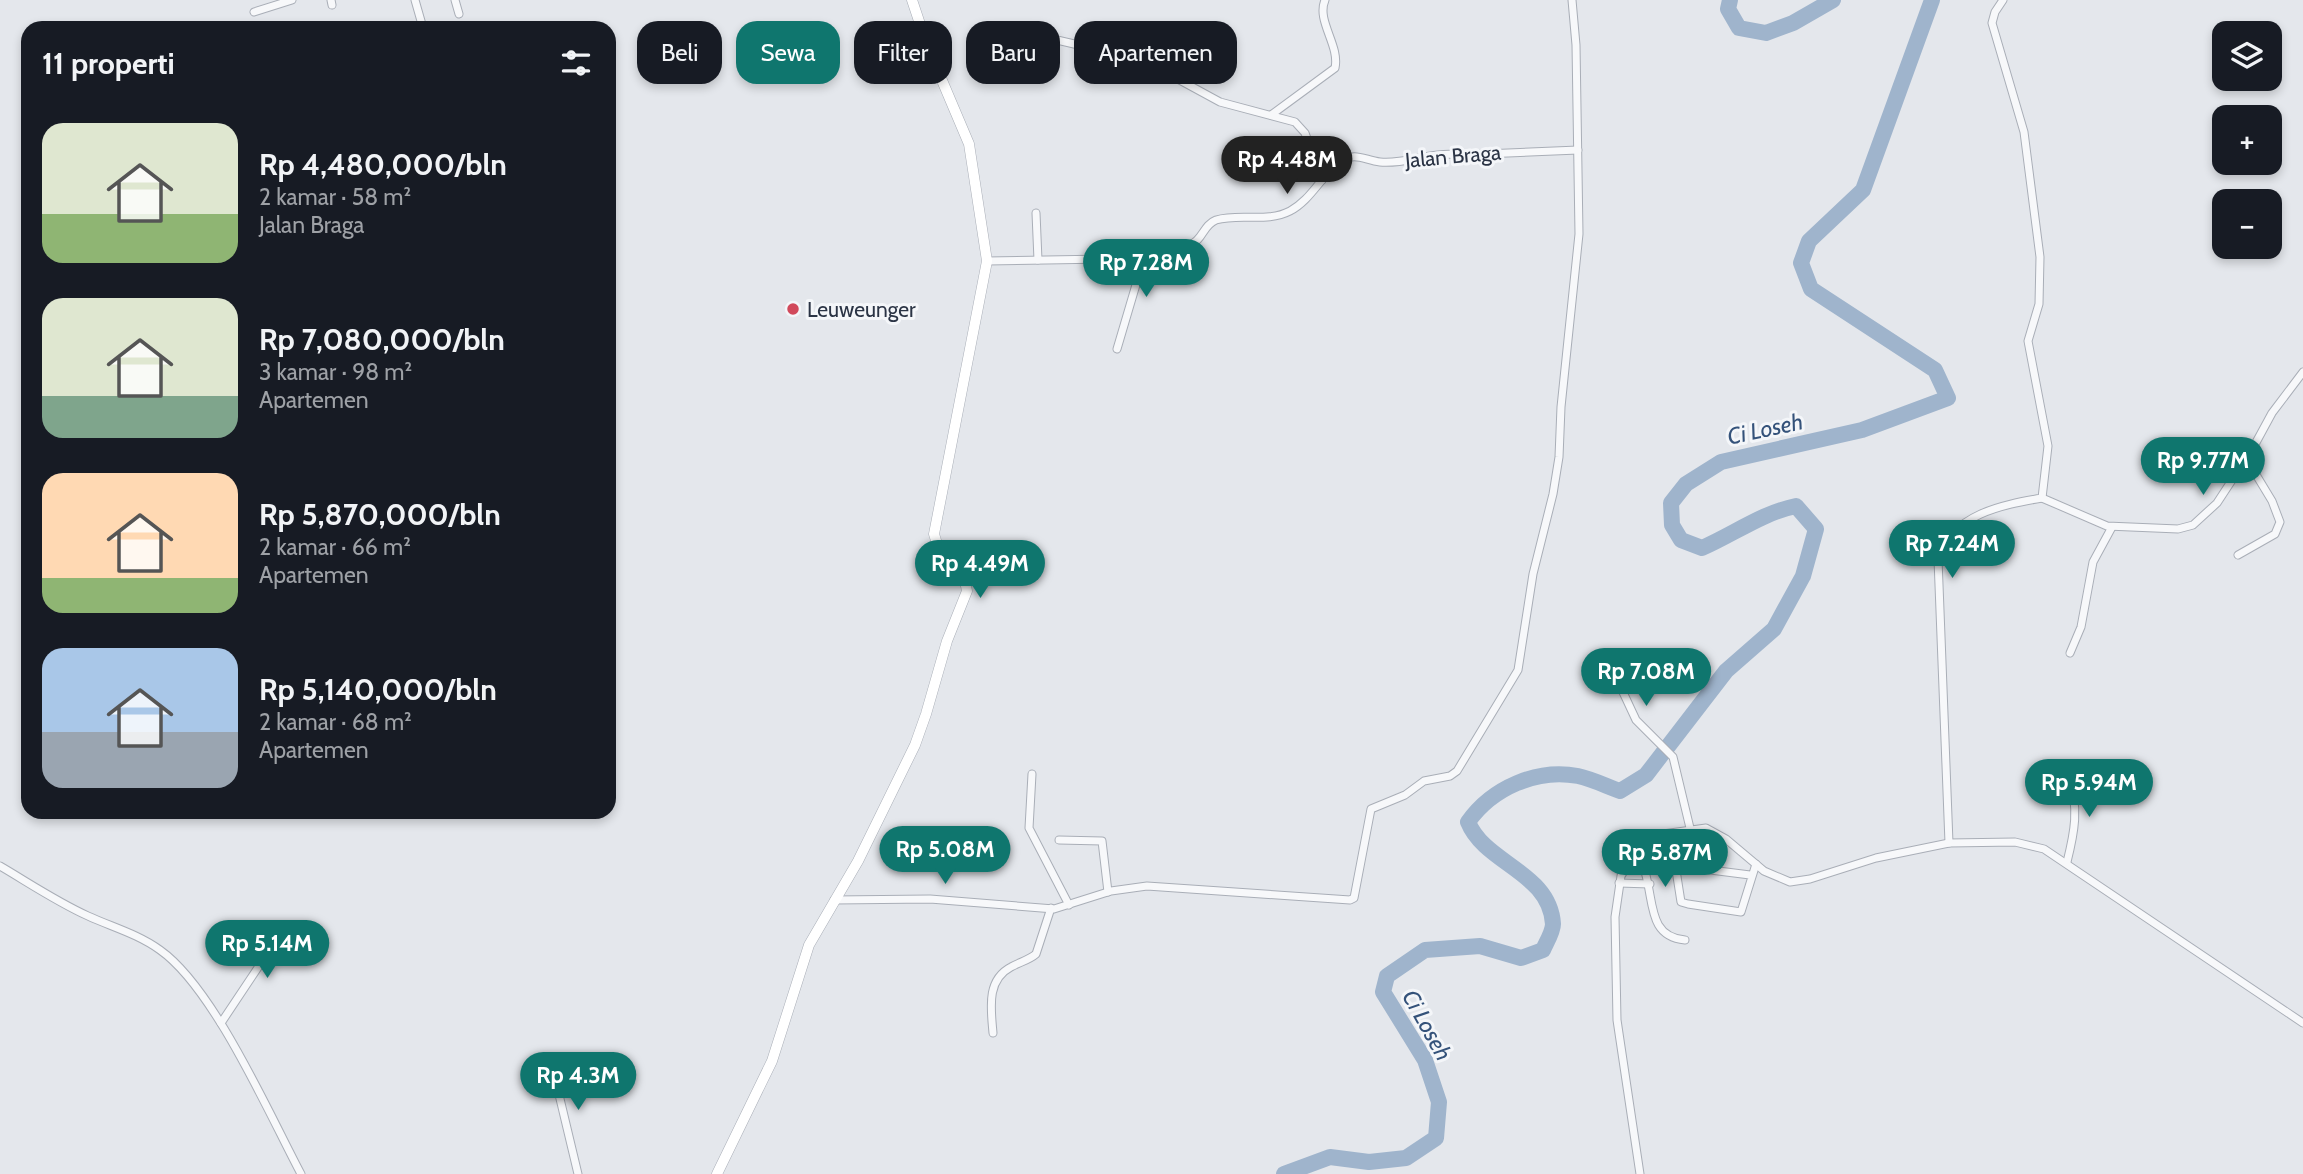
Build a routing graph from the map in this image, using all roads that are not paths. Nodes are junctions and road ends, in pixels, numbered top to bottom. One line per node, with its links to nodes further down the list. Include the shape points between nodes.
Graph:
1 (258, 0): 2 (street, via 258,11)
2 (292, 0)
3 (415, 0): 10 (street)
4 (455, 0): 9 (street)
5 (912, 0): 18 (street, via 969,144)
6 (1325, 0): 12 (street, via 1323,12 1335,68)
7 (1572, 0): 13 (street)
8 (2003, 0): 22 (street, via 1992,23 2021,132 2040,257 2039,304 2028,341 2048,446)
9 (459, 15)
10 (421, 21)
11 (1060, 40): 12 (street, via 1140,68 1163,71 1220,103)
12 (1271, 115): 14 (street, via 1300,127)
13 (1578, 150): 14 (street, Jalan Braga, via 1441,153 1389,162 1351,156); 39 (street, via 1579,234 1553,494 1533,574 1518,670 1462,765 1450,776 1424,781 1371,809 1358,891 1350,900 1147,887)
14 (1322, 180): 16 (street, Jalan Braga, via 1304,201 1282,215 1214,221 1190,245)
15 (1037, 213): 17 (street)
16 (1128, 254): 17 (street, Jalan Braga, via 1106,259); 19 (street, via 1138,278)
17 (1038, 260): 18 (street, Jalan Braga)
18 (988, 261): 40 (street, via 934,534 938,547 963,571 967,591 915,745)
19 (1117, 349)
20 (2303, 372): 21 (street)
21 (2246, 458): 23 (street, via 2217,503 2193,525); 24 (street, via 2280,522 2275,534)
22 (2042, 498): 23 (street); 31 (street, via 2004,505 1970,519 1941,549 1938,559)
23 (2112, 527): 25 (street, via 2093,562 2081,626)
24 (2238, 555)
25 (2070, 653)
26 (1622, 690): 29 (street, via 1636,720 1668,751 1678,773)
27 (1032, 774): 41 (street, via 1029,828)
28 (2068, 778): 33 (street, via 2076,817)
29 (1690, 828): 32 (street, via 1663,834); 34 (street, via 1706,828)
30 (1059, 840): 39 (street, via 1102,841)
31 (1949, 843): 33 (street, via 2024,843); 34 (street, via 1790,882)
32 (1636, 852): 37 (street); 38 (street)
33 (2067, 862): 47 (street, via 2207,962)
34 (1756, 864): 36 (street)
35 (0, 866): 46 (street, via 67,906 161,950)
36 (1750, 875): 36 (street, via 1743,910 1738,913 1681,902 1677,894 1679,866)
37 (1619, 883): 38 (street); 53 (street, via 1615,917 1617,1020)
38 (1650, 884): 44 (street, via 1656,925 1665,935)
39 (1108, 892): 41 (street)
40 (834, 900): 41 (street, via 930,899); 52 (street, via 809,946 772,1061)
41 (1059, 907): 48 (street, via 1036,954 995,981)
42 (267, 926): 45 (street)
43 (299, 940): 45 (street, via 296,948)
44 (1685, 940)
45 (270, 949): 46 (street)
46 (220, 1023): 50 (street)
47 (2303, 1023)
48 (993, 1032)
49 (550, 1057): 51 (street)
50 (301, 1174)
51 (578, 1174)
52 (717, 1174)
53 (1640, 1174)

